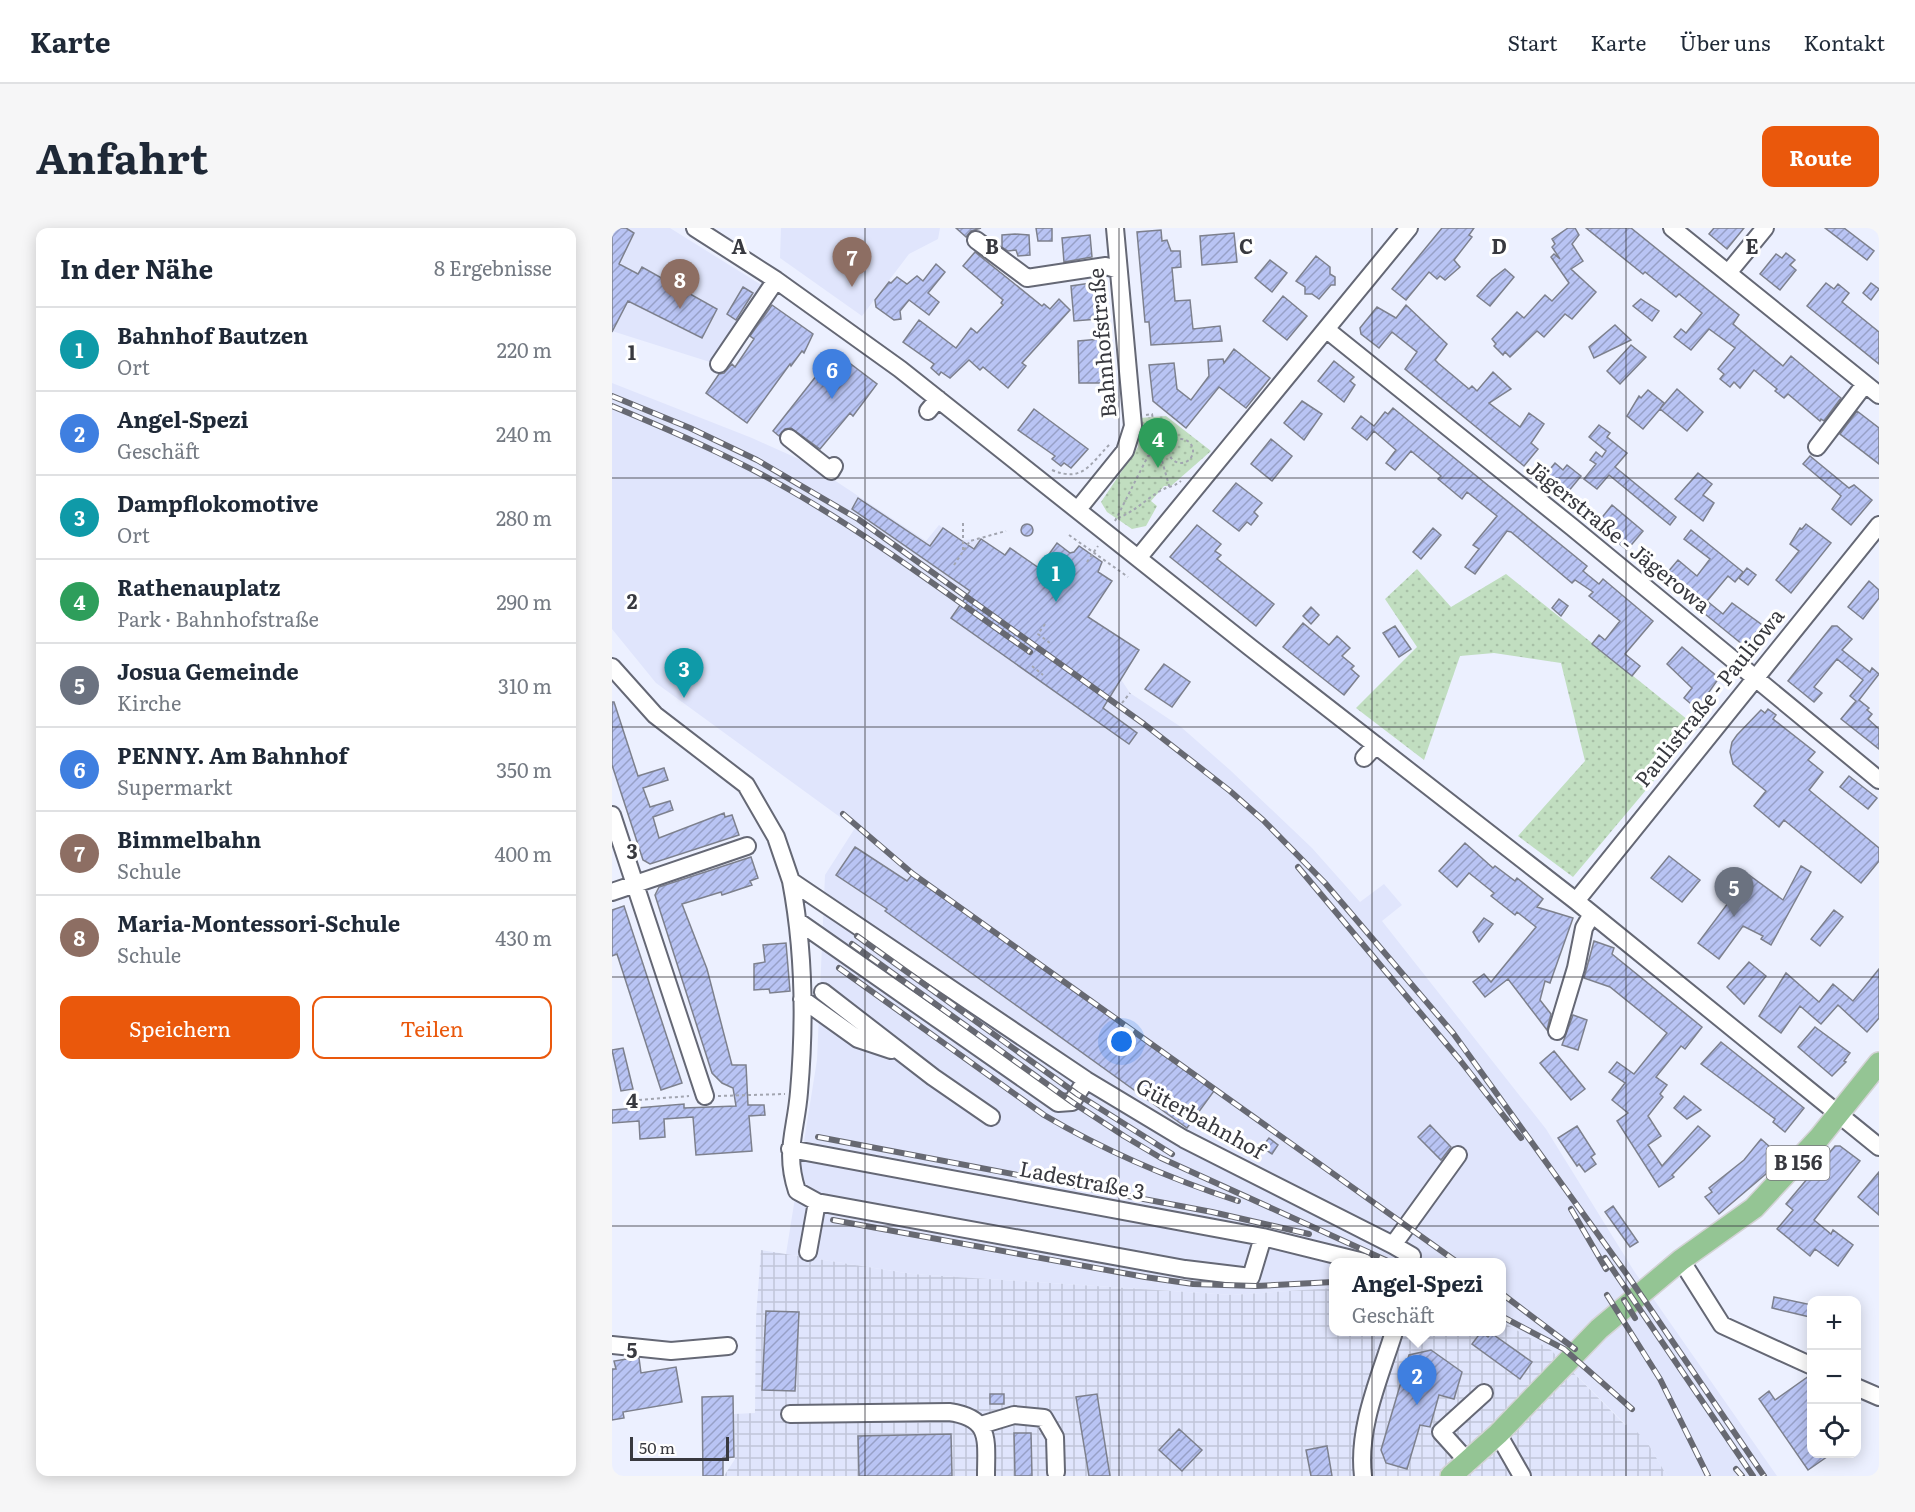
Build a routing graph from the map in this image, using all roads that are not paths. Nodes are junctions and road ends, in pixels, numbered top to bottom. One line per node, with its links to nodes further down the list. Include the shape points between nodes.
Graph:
1 (695, 228): 9 (street)
2 (1115, 228): 7 (street, Bahnhofstraße)
3 (1409, 228): 10 (street)
4 (1672, 228): 8 (street)
5 (1765, 228): 8 (street)
6 (976, 240): 7 (street, via 1027,278 1106,266)
7 (1118, 270): 17 (street, Bahnhofstraße, via 1133,416 1131,436 1125,451)
8 (1728, 273): 12 (street)
9 (776, 280): 11 (street); 17 (street, via 844,326 933,405)
10 (1327, 330): 19 (street); 21 (street, Jägerstraße - Jägerowa)
11 (719, 364)
12 (1865, 384): 13 (street); 15 (street)
13 (1879, 395)
14 (789, 438): 16 (street, via 831,471)
15 (1817, 447)
16 (834, 466)
17 (1078, 508): 19 (street)
18 (1879, 525): 21 (street, Paulistraße - Pauliowa)
19 (1139, 557): 22 (street)
20 (612, 667): 27 (street, via 656,715 746,785 776,837)
21 (1754, 678): 24 (street, Jägerstraße - Jägerowa); 30 (street, Paulistraße - Pauliowa)
22 (1376, 745): 23 (street); 30 (street)
23 (1364, 758)
24 (1879, 780)
25 (612, 815): 28 (street)
26 (747, 846): 28 (street)
27 (791, 881): 32 (street); 38 (street, Güterbahnhof)
28 (636, 885): 29 (street); 39 (street)
29 (612, 892)
30 (1576, 901): 31 (street)
31 (1592, 914): 35 (street, via 1584,928); 40 (street)
32 (799, 921): 34 (street); 38 (street, via 1058,1103 1072,1102)
33 (823, 992): 36 (street)
34 (801, 999): 36 (street, via 858,1039); 43 (street, via 799,1093)
35 (1557, 1031)
36 (903, 1054): 41 (street)
37 (1879, 1063): 40 (main road, B 156)
38 (1086, 1080): 47 (street, Güterbahnhof, via 1184,1139)
39 (705, 1096)
40 (1839, 1114): 42 (street); 51 (main road, B 156, via 1754,1208)
41 (991, 1117)
42 (1879, 1147)
43 (790, 1149): 45 (street, via 790,1170 797,1191); 46 (street, Ladestraße 3)
44 (1458, 1155): 47 (street)
45 (817, 1202): 46 (street, via 1185,1269 1251,1277); 48 (street)
46 (1263, 1238): 49 (street, Ladestraße 3)
47 (1393, 1245): 50 (street, Güterbahnhof)
48 (808, 1252)
49 (1344, 1258)
50 (1411, 1258)
51 (1681, 1260): 55 (street, via 1722,1325); 61 (main road, B 156, via 1599,1329)
52 (1393, 1336): 65 (street, via 1367,1425 1361,1458)
53 (612, 1345): 54 (street, via 671,1351)
54 (728, 1346)
55 (1807, 1364)
56 (1861, 1389): 58 (street)
57 (1484, 1393): 62 (street, via 1441,1432)
58 (1879, 1397)
59 (790, 1414): 60 (street, via 949,1412 966,1414)
60 (981, 1425): 63 (street, via 1014,1415 1044,1418 1056,1437); 64 (street, via 986,1434)
61 (1498, 1434): 62 (main road, B 156); 67 (street)
62 (1468, 1462): 66 (main road, B 156)
63 (1056, 1472)
64 (986, 1476)
65 (1364, 1476)
66 (1451, 1476)
67 (1522, 1476)

